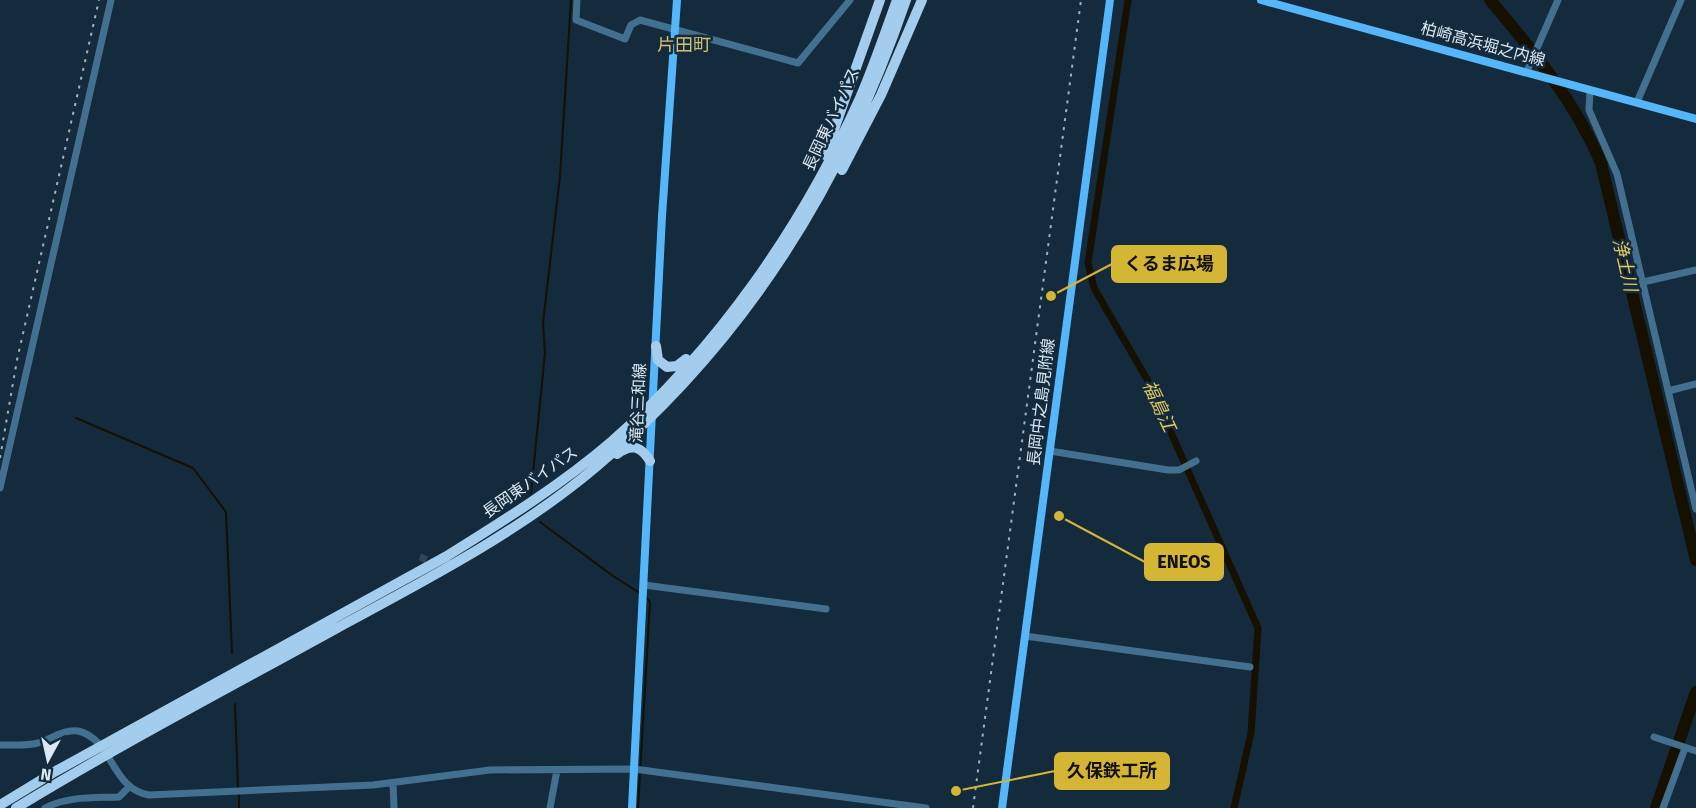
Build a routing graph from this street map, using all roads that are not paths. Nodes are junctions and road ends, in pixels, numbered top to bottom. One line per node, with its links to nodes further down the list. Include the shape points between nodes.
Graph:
1 (111, 0): 30 (street)
2 (577, 0): 13 (street, via 576,20 625,39 636,21)
3 (677, 0): 13 (main road, 滝谷三和線)
4 (850, 0): 13 (street, via 798,63)
5 (880, 0): 18 (highway, via 861,55)
6 (897, 0): 18 (highway, 長岡東バイパス)
7 (906, 0): 18 (highway, 長岡東バイパス, via 882,64)
8 (922, 0): 18 (highway)
9 (1110, 0): 27 (main road, 長岡中之島見附線)
10 (1261, 0): 14 (main road, 柏崎高浜堀之内線)
11 (1558, 0): 14 (street)
12 (1681, 0): 16 (street)
13 (674, 28): 22 (main road, 滝谷三和線)
14 (1527, 71): 15 (main road, 柏崎高浜堀之内線)
15 (1590, 90): 16 (main road, 柏崎高浜堀之内線); 21 (street, via 1589,110 1617,174)
16 (1637, 102): 17 (main road, 柏崎高浜堀之内線)
17 (1696, 119)
18 (843, 144): 19 (highway, 長岡東バイパス); 26 (highway, 長岡東バイパス, via 827,194 739,320)
19 (796, 220): 22 (highway, via 683,362 674,367 664,366 658,360); 25 (highway, 長岡東バイパス, via 749,290)
20 (1696, 270): 21 (street)
21 (1643, 282): 24 (street)
22 (656, 346): 25 (main road, 滝谷三和線)
23 (1696, 384): 24 (street)
24 (1668, 391): 31 (street)
25 (653, 400): 26 (main road, 滝谷三和線); 41 (highway, 長岡東バイパス, via 610,442 493,528)
26 (652, 416): 28 (main road, 滝谷三和線); 33 (highway, 長岡東バイパス, via 564,491)
27 (1050, 451): 29 (street, via 1168,470); 36 (main road, 長岡中之島見附線)
28 (650, 461): 33 (highway, via 640,448 626,448 558,501 500,539); 34 (main road, 滝谷三和線)
29 (1194, 462)
30 (0, 488)
31 (1694, 496): 32 (street)
32 (1696, 509)
33 (452, 564): 41 (highway, 長岡東バイパス)
34 (644, 585): 35 (street); 43 (main road, 滝谷三和線)
35 (826, 609)
36 (1025, 636): 37 (street); 54 (main road, 長岡中之島見附線)
37 (1250, 667)
38 (1654, 737): 40 (street)
39 (0, 745): 41 (street, via 38,743 76,731 86,734)
40 (1683, 748): 42 (street); 55 (street)
41 (103, 751): 46 (street); 47 (highway, 長岡東バイパス); 48 (highway, 長岡東バイパス)
42 (1696, 751)
43 (634, 769): 44 (street); 52 (main road, 滝谷三和線); 53 (street)
44 (557, 770): 45 (street, via 490,770); 51 (street)
45 (393, 783): 46 (street, via 157,795); 50 (street)
46 (129, 787): 49 (street, via 119,797 65,801)
47 (0, 805)
48 (16, 808)
49 (45, 808)
50 (394, 808)
51 (550, 808)
52 (632, 808)
53 (926, 808)
54 (1002, 808)
55 (1663, 808)

